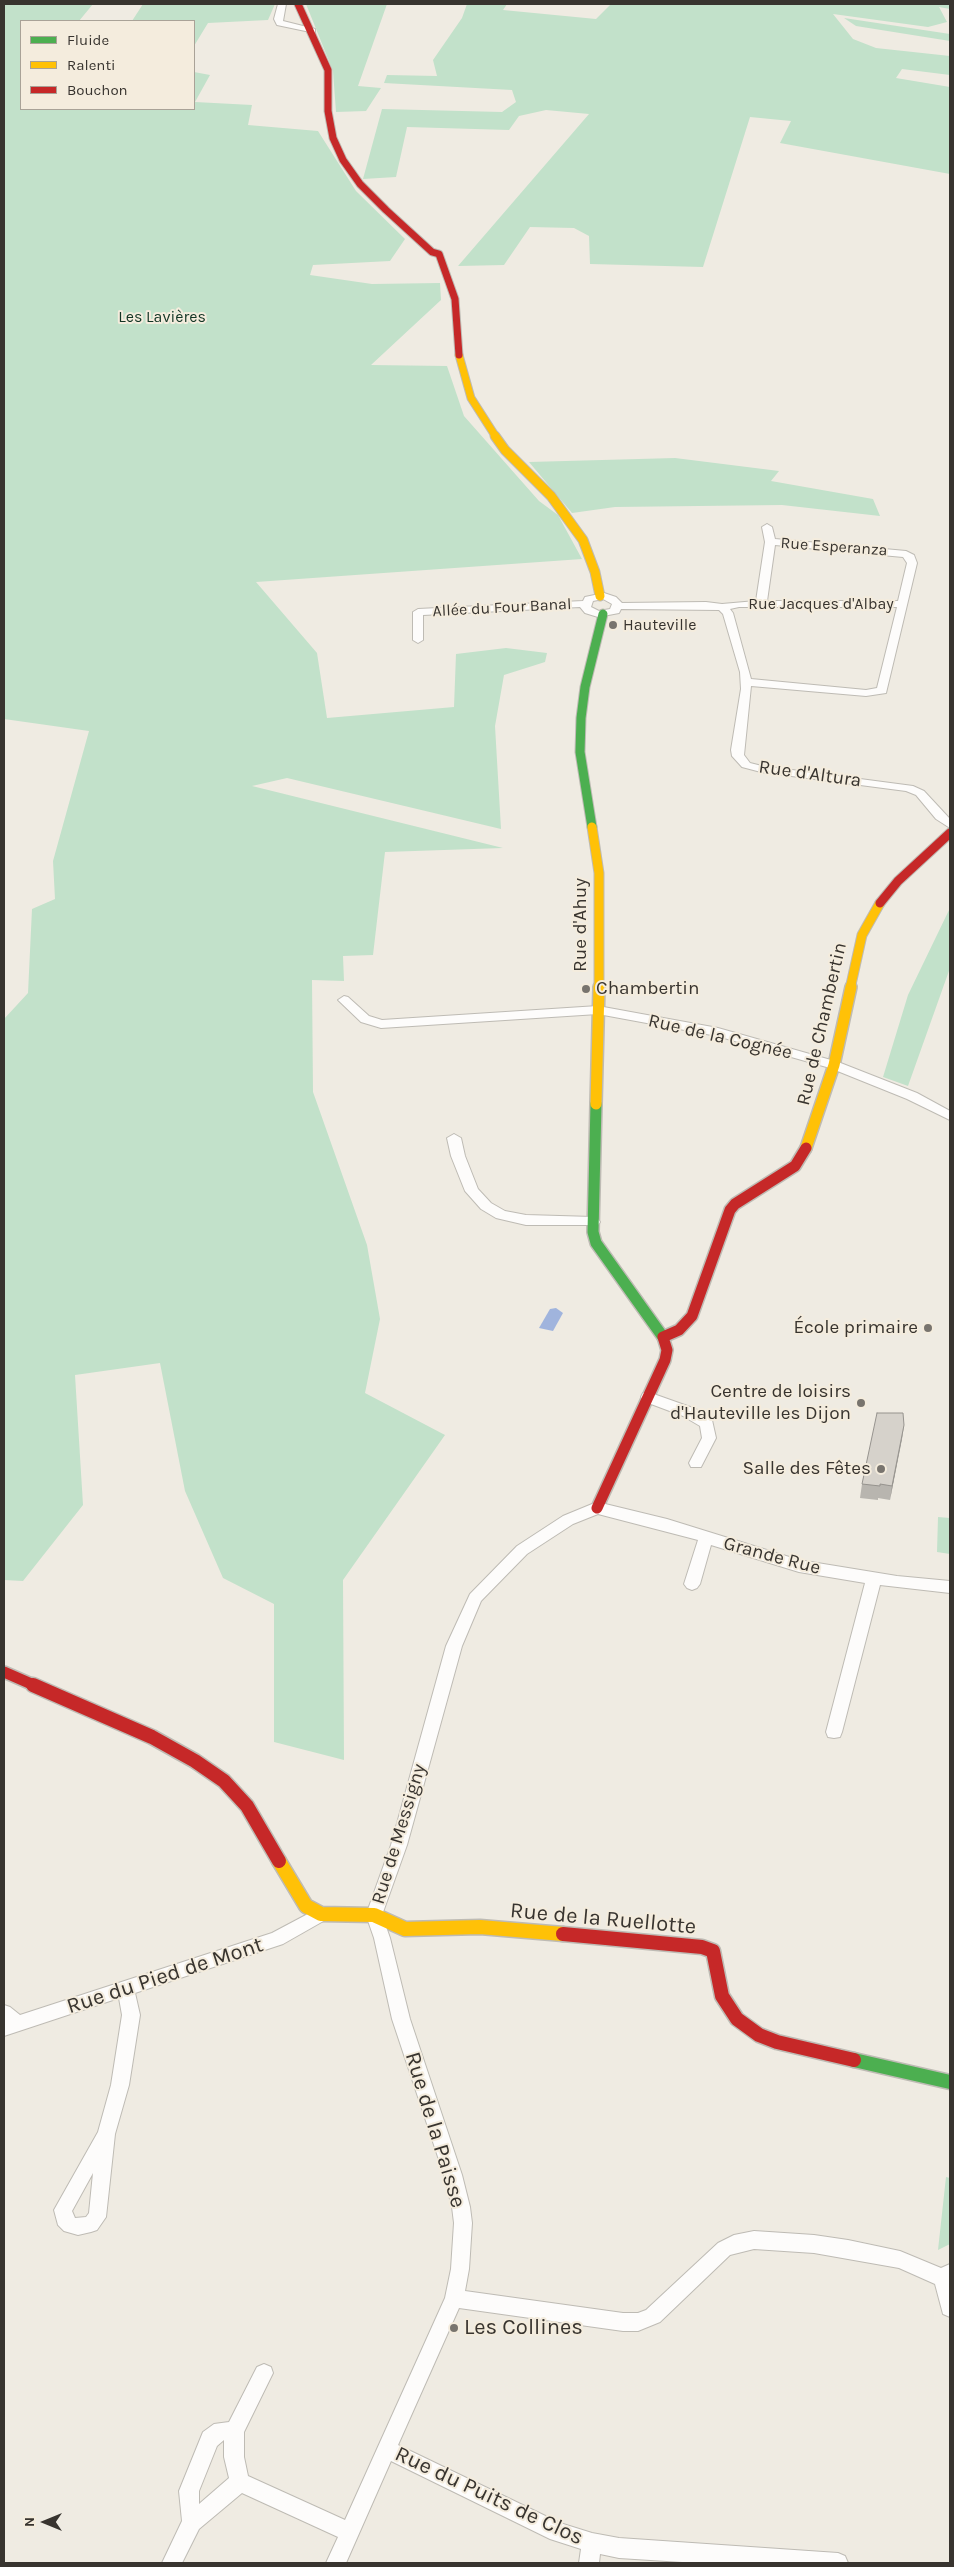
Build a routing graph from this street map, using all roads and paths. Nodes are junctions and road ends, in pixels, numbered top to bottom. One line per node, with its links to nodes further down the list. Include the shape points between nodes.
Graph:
1 (282, 4): 3 (street, via 280,23)
2 (298, 4): 3 (street)
3 (312, 31): 6 (street, via 328,70 328,111 333,138 344,160 360,184 386,210 432,252 439,254 455,299 458,352 471,398 505,450 551,496 583,540)
4 (767, 528): 5 (street, Rue Esperanza)
5 (770, 542): 8 (street, Rue Esperanza); 9 (street, Rue Esperanza, via 893,551 907,555 912,563)
6 (600, 596): 7 (street); 10 (street, via 612,599)
7 (584, 604): 12 (street, via 589,612); 13 (street, Allée du Four Banal, via 418,612)
8 (761, 604): 9 (street, Rue Jacques d'Albay); 11 (street, Rue Jacques d'Albay)
9 (903, 604): 14 (street, Rue Jacques d'Albay, via 882,691 860,693)
10 (618, 606): 11 (street); 12 (street)
11 (722, 608): 14 (street, Rue d'Altura, via 732,622)
12 (602, 614): 18 (street, Rue d'Ahuy, via 580,718 580,752 599,873)
13 (418, 640)
14 (746, 682): 15 (street, Rue d'Altura, via 737,750 740,761 761,769 909,788 920,793 940,818)
15 (950, 825)
16 (950, 833): 19 (street, Rue de Chambertin, via 898,881 879,904 862,935)
17 (344, 1000): 18 (street, Rue de la Cognée, via 365,1018 381,1024)
18 (598, 1010): 19 (street, Rue de la Cognée, via 718,1032); 22 (street, Rue d'Ahuy)
19 (834, 1065): 20 (street, Rue de la Cognée, via 912,1096); 23 (street, Rue de Chambertin, via 810,1143 799,1161 785,1174 735,1204 723,1226 692,1316 679,1330)
20 (950, 1116)
21 (454, 1138): 22 (street, via 472,1190 486,1206 501,1215 526,1220)
22 (593, 1222): 23 (street, Rue d'Ahuy, via 596,1243)
23 (662, 1337): 24 (street, via 665,1360)
24 (648, 1397): 25 (street, via 688,1412 707,1424 709,1438); 26 (street)
25 (696, 1463)
26 (597, 1508): 27 (street, Grande Rue); 34 (street, Rue de Messigny, via 568,1520 529,1546 475,1598 454,1646 399,1845)
27 (706, 1538): 28 (street, Grande Rue, via 799,1566); 29 (street)
28 (874, 1579): 30 (street, Grande Rue); 32 (street)
29 (692, 1584)
30 (950, 1587)
31 (4, 1672): 33 (street, via 152,1738 196,1761 224,1781 247,1806 306,1906)
32 (834, 1732)
33 (321, 1914): 34 (street, Rue de Messigny); 35 (street, Rue du Pied de Mont, via 277,1939)
34 (374, 1915): 37 (street, Rue de la Ruellotte, via 404,1929 480,1928 708,1949 713,1951 722,1996 728,2008 759,2035); 40 (street, Rue de la Paisse, via 401,2019 461,2206 462,2250)
35 (125, 1988): 36 (street, Rue du Pied de Mont); 38 (street, via 131,2015 120,2084)
36 (8, 2021)
37 (950, 2082)
38 (106, 2134)
39 (947, 2275): 40 (street, via 875,2254 814,2244 754,2240 724,2249 653,2316 638,2322); 41 (street)
40 (454, 2298): 44 (street, Rue de la Paisse)
41 (950, 2308)
42 (264, 2373): 43 (street)
43 (234, 2431): 45 (street, via 234,2457); 46 (street, via 221,2431 210,2439 189,2492)
44 (386, 2449): 47 (street, Rue de la Paisse); 48 (street, Rue du Puits de Clos, via 557,2532)
45 (240, 2482): 46 (street); 47 (street)
46 (192, 2522): 49 (street)
47 (350, 2532): 50 (street, Rue de la Paisse)
48 (592, 2544): 51 (street, Rue du Puits de Clos); 52 (street, Rue du Puits de Clos)
49 (172, 2563)
50 (336, 2563)
51 (589, 2563)
52 (838, 2563)

